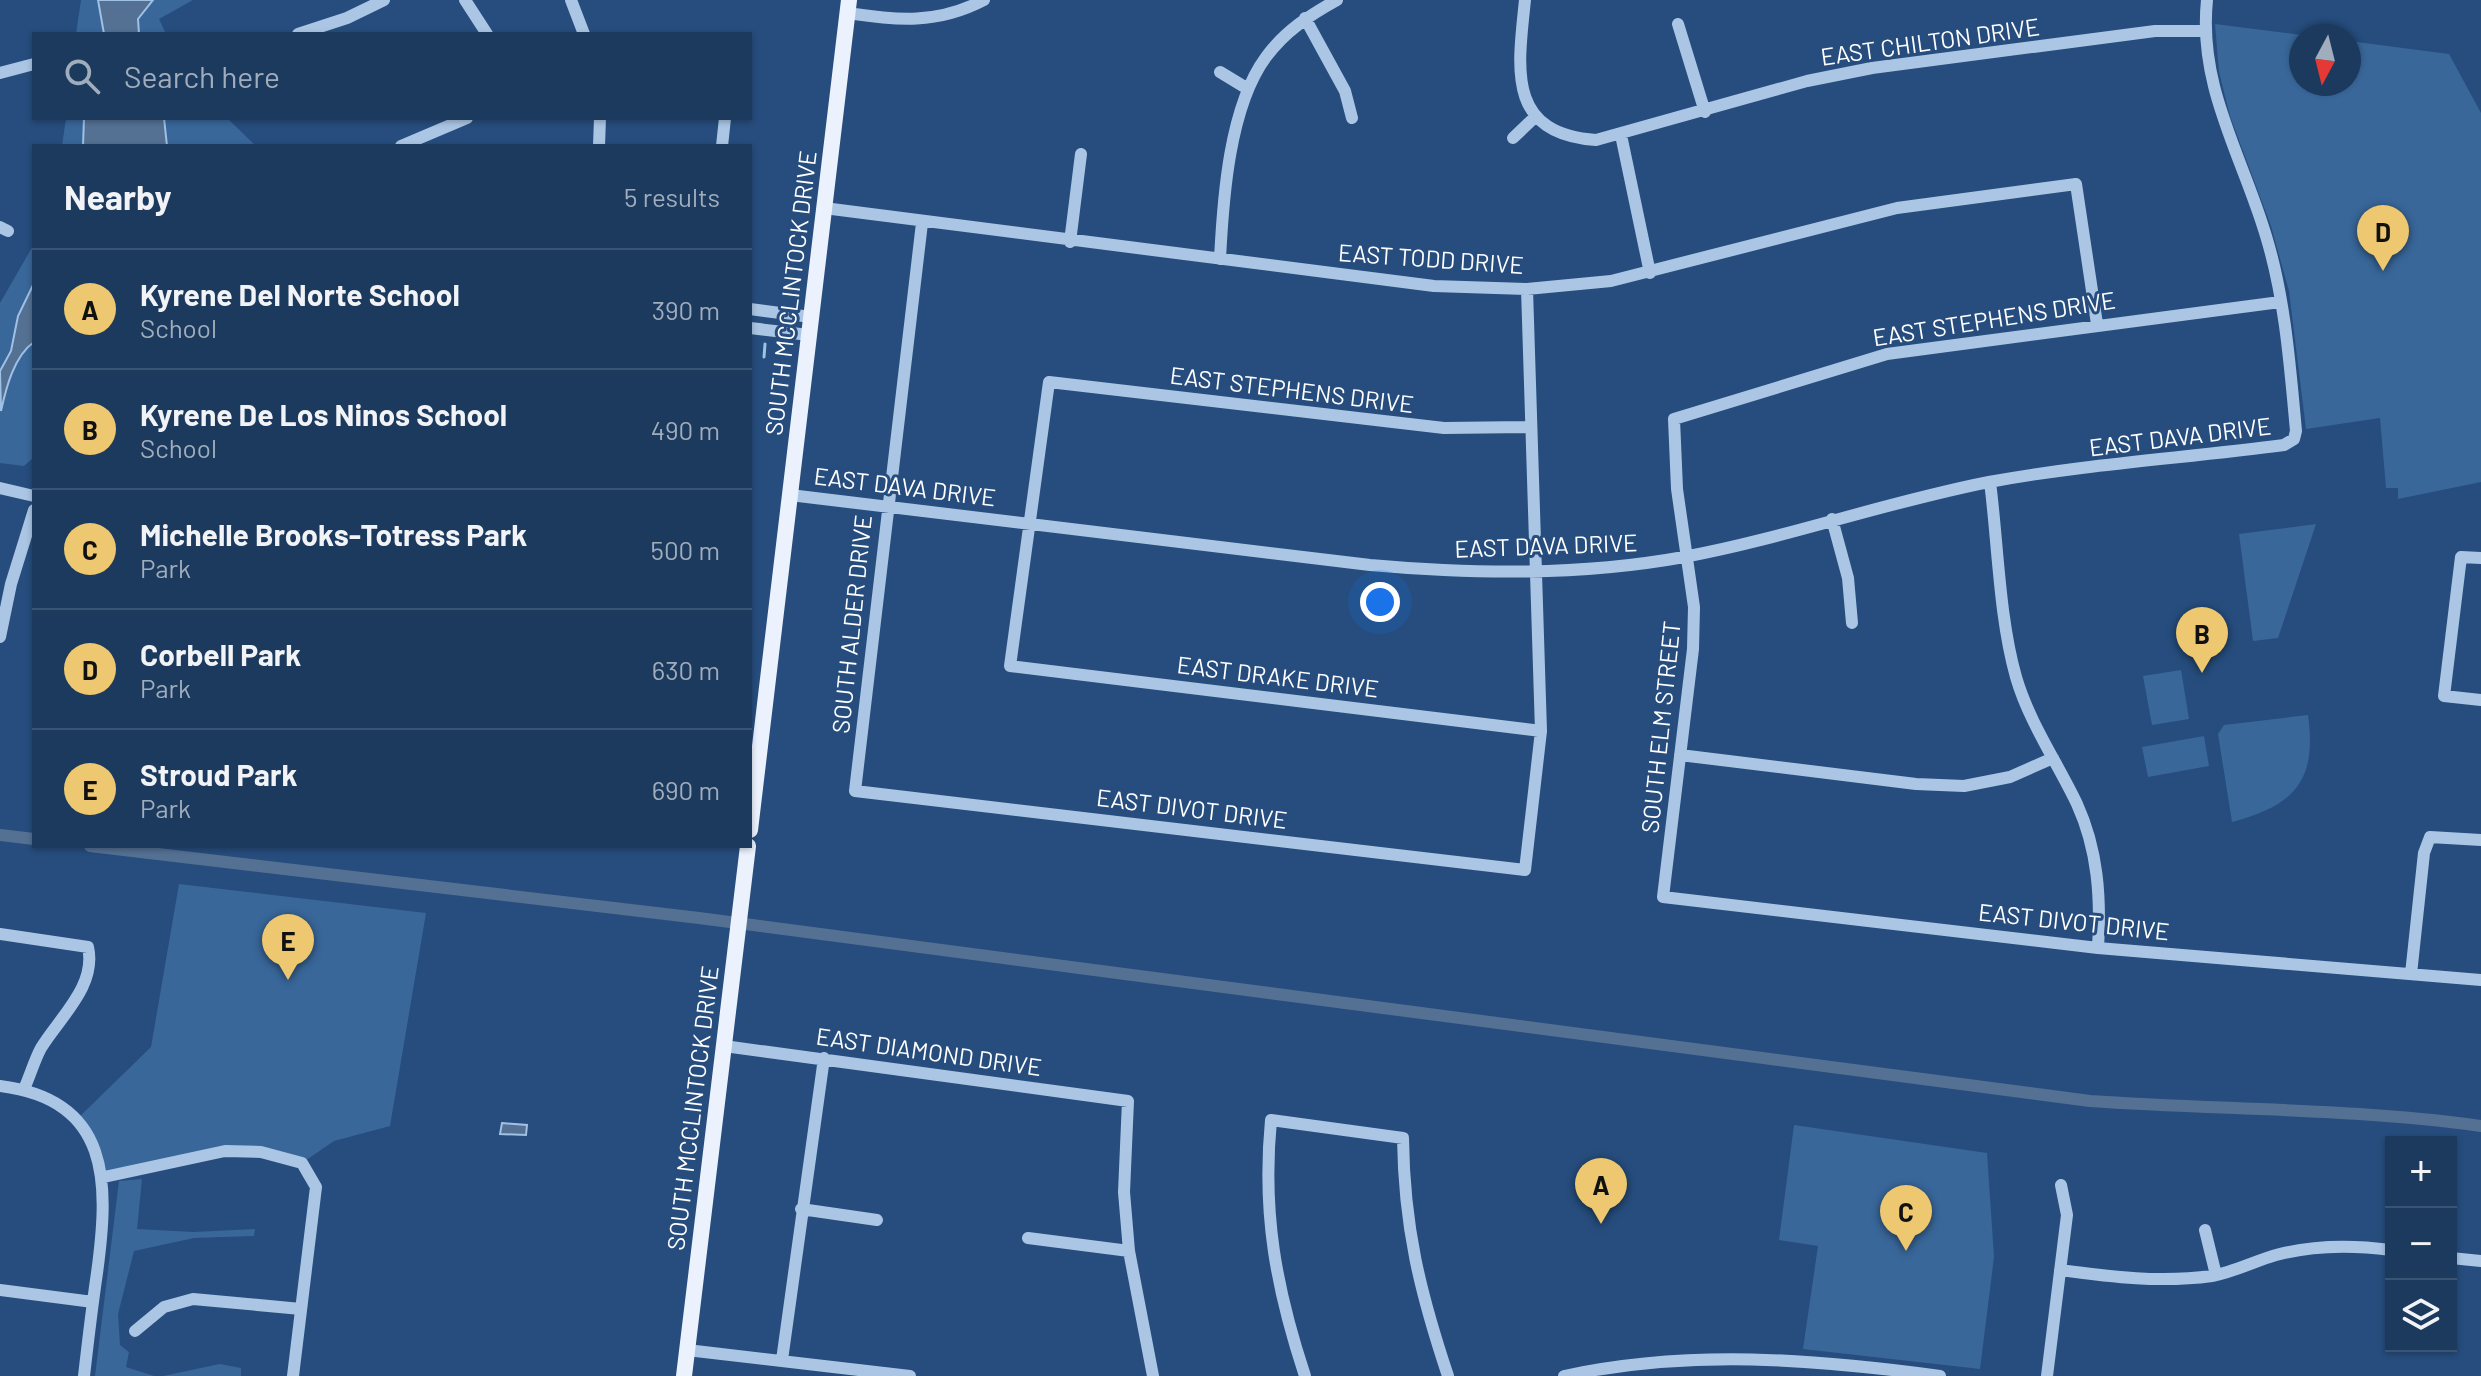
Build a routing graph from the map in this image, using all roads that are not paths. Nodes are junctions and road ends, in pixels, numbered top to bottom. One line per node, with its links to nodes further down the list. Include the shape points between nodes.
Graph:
1 (384, 0): 12 (street)
2 (465, 0): 13 (street)
3 (571, 0): 14 (street)
4 (984, 0): 8 (street, via 944,16 904,22)
5 (1337, 0): 9 (street)
6 (1525, 0): 20 (street, via 1518,70)
7 (2207, 0): 11 (street)
8 (848, 7): 31 (main road, SOUTH MCCLINTOCK DRIVE)
9 (1305, 18): 18 (street, via 1265,58); 21 (street, via 1345,91)
10 (1678, 24): 19 (street)
11 (2204, 31): 19 (street, EAST CHILTON DRIVE, via 2155,31 1872,68); 37 (street, via 2220,119 2266,235)
12 (304, 32)
13 (486, 32)
14 (583, 32)
15 (32, 65): 17 (street)
16 (1220, 72): 18 (street)
17 (0, 73)
18 (1248, 89): 34 (street, via 1233,140)
19 (1705, 112): 25 (street, EAST CHILTON DRIVE)
20 (1535, 117): 25 (street, EAST CHILTON DRIVE, via 1571,139); 26 (street)
21 (1352, 118)
22 (462, 120): 27 (street)
23 (600, 120): 28 (street)
24 (725, 120): 29 (street)
25 (1621, 135): 35 (street)
26 (1513, 138)
27 (406, 144)
28 (599, 144)
29 (722, 144)
30 (1081, 154): 33 (street)
31 (824, 208): 32 (street, EAST TODD DRIVE); 39 (main road, SOUTH MCCLINTOCK DRIVE)
32 (922, 223): 33 (street, EAST TODD DRIVE); 49 (street, SOUTH ALDER DRIVE)
33 (1070, 242): 34 (street, EAST TODD DRIVE)
34 (1220, 259): 36 (street, EAST TODD DRIVE, via 1434,286)
35 (1650, 273): 36 (street, EAST TODD DRIVE); 40 (street, EAST TODD DRIVE, via 1897,208 2076,184)
36 (1527, 289): 44 (street)
37 (2280, 302): 40 (street, EAST STEPHENS DRIVE); 45 (street, EAST DAVA DRIVE, via 2294,439 2284,445)
38 (752, 309): 39 (street)
39 (811, 317): 42 (main road, SOUTH MCCLINTOCK DRIVE)
40 (2097, 324): 43 (street, EAST STEPHENS DRIVE, via 1887,354)
41 (752, 328): 42 (street)
42 (809, 335): 47 (main road, SOUTH MCCLINTOCK DRIVE)
43 (1674, 419): 53 (street, SOUTH ELM STREET)
44 (1531, 427): 52 (street, EAST STEPHENS DRIVE, via 1444,428 1049,382); 55 (street)
45 (1990, 482): 51 (street, EAST DAVA DRIVE); 62 (street, via 2013,664 2022,696)
46 (0, 488): 48 (street)
47 (790, 495): 49 (street, EAST DAVA DRIVE); 64 (main road, SOUTH MCCLINTOCK DRIVE)
48 (32, 496)
49 (887, 507): 52 (street, EAST DAVA DRIVE); 63 (street, SOUTH ALDER DRIVE)
50 (32, 515): 56 (street)
51 (1832, 519): 53 (street, EAST DAVA DRIVE); 57 (street, via 1848,578)
52 (1029, 522): 55 (street, EAST DAVA DRIVE, via 1370,565); 60 (street, EAST DRAKE DRIVE, via 1010,666)
53 (1687, 557): 55 (street, EAST DAVA DRIVE, via 1609,569); 61 (street, SOUTH ELM STREET, via 1693,649)
54 (2481, 558): 59 (street, via 2461,557 2444,696)
55 (1536, 572): 60 (street)
56 (5, 583): 58 (street)
57 (1852, 623)
58 (0, 637)
59 (2481, 700)
60 (1541, 731): 63 (street, EAST DIVOT DRIVE, via 1525,870)
61 (1680, 755): 62 (street, via 1964,786 2010,777); 67 (street, SOUTH ELM STREET)
62 (2053, 758): 69 (street, via 2091,843 2100,890)
63 (855, 791)
64 (752, 813)
65 (2481, 840): 70 (street, via 2430,837)
66 (748, 848): 72 (main road, SOUTH MCCLINTOCK DRIVE)
67 (1663, 897): 69 (street, EAST DIVOT DRIVE)
68 (0, 934): 75 (street, via 88,947 91,959 67,1015 41,1049)
69 (2098, 948): 70 (street, EAST DIVOT DRIVE)
70 (2411, 974): 71 (street, EAST DIVOT DRIVE)
71 (2481, 980)
72 (724, 1046): 73 (street, EAST DIAMOND DRIVE); 92 (main road, SOUTH MCCLINTOCK DRIVE)
73 (824, 1058): 78 (street); 83 (street, EAST DIAMOND DRIVE, via 1128,1101 1124,1192)
74 (0, 1086): 75 (street)
75 (24, 1089): 76 (street, via 57,1103 82,1127)
76 (104, 1177): 89 (street, via 105,1213); 90 (street, via 225,1151 261,1152 302,1163 316,1187)
77 (2061, 1185): 86 (street, via 2067,1215)
78 (801, 1209): 79 (street); 93 (street)
79 (877, 1220)
80 (2205, 1230): 87 (street)
81 (1028, 1238): 83 (street)
82 (2385, 1250): 87 (street, via 2319,1248)
83 (1129, 1251): 99 (street)
84 (2457, 1259): 85 (street)
85 (2481, 1261)
86 (2060, 1270): 87 (street, via 2139,1281); 104 (street)
87 (2216, 1275)
88 (0, 1290): 89 (street)
89 (93, 1302): 95 (street)
90 (301, 1309): 91 (street, via 193,1299 164,1307); 96 (street)
91 (135, 1331)
92 (687, 1350): 93 (street); 97 (main road, SOUTH MCCLINTOCK DRIVE)
93 (782, 1360): 98 (street)
94 (1595, 1373): 102 (street); 103 (street, via 1736,1357 1832,1361)
95 (84, 1376)
96 (293, 1376)
97 (684, 1376)
98 (910, 1376)
99 (1153, 1376)
100 (1305, 1376): 101 (street, via 1282,1305 1270,1237 1266,1169 1271,1120 1403,1138 1408,1235)
101 (1448, 1376)
102 (1564, 1376)
103 (1940, 1376)
104 (2047, 1376)

